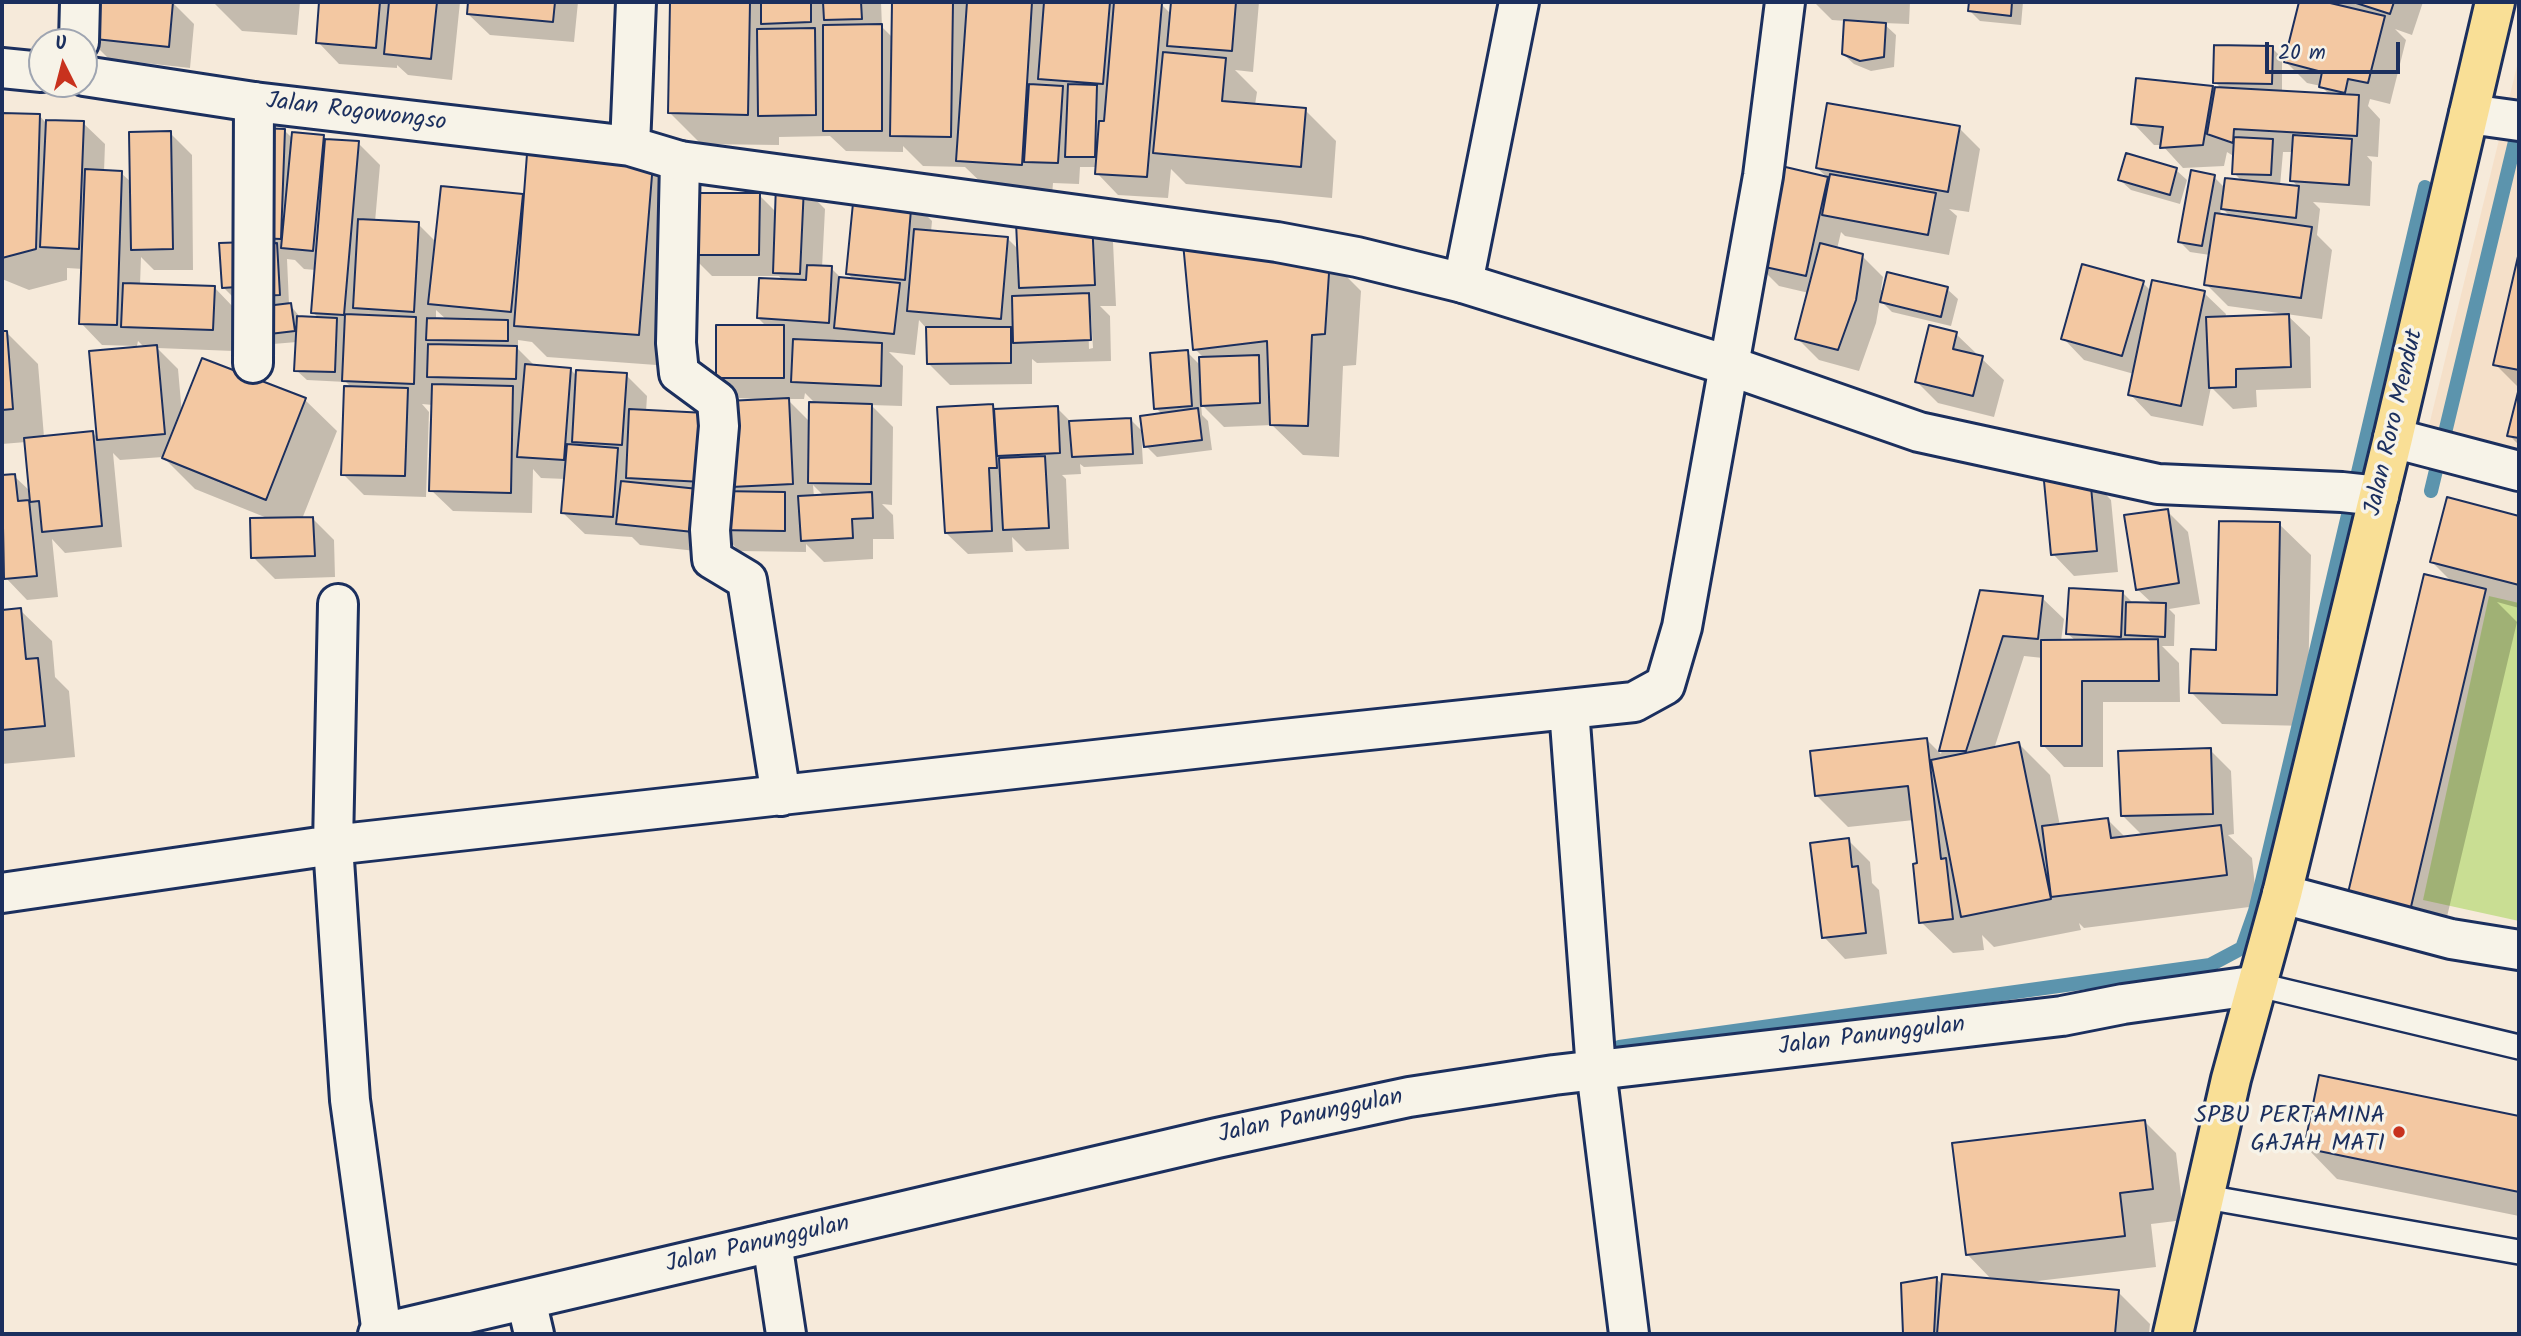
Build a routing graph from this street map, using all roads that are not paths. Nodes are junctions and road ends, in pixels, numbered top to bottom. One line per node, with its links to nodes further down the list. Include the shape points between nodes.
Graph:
1 (80, 2): 6 (street)
2 (636, 2): 12 (street)
3 (1520, 2): 14 (street)
4 (1785, 2): 16 (street, via 1763,176)
5 (2495, 2): 11 (main road, Jalan Roro Mendut)
6 (79, 28)
7 (2, 68): 8 (street)
8 (28, 71)
9 (98, 78): 10 (street, Jalan Rogowongso)
10 (254, 103): 12 (street, Jalan Rogowongso); 15 (street)
11 (2495, 117): 17 (main road, Jalan Roro Mendut)
12 (629, 146): 13 (street, Jalan Rogowongso)
13 (680, 161): 14 (street, Jalan Rogowongso, via 1277,242); 22 (street, via 679,373 717,401 712,559 747,580)
14 (1463, 283): 16 (street, Jalan Rogowongso)
15 (253, 363)
16 (1727, 365): 19 (street, Jalan Rogowongso, via 1919,432 2158,484); 21 (street, via 1682,627 1665,685 1634,702)
17 (2425, 446): 18 (street); 19 (main road, Jalan Roro Mendut)
18 (2519, 471)
19 (2363, 494): 25 (main road, Jalan Roro Mendut)
20 (338, 604): 23 (street)
21 (1569, 709): 22 (street); 29 (street)
22 (781, 796): 23 (street)
23 (333, 845): 24 (street); 34 (street, via 350,1100)
24 (2, 893)
25 (2282, 894): 26 (street, via 2451,939); 27 (main road, Jalan Roro Mendut)
26 (2519, 950)
27 (2259, 985): 28 (lane); 29 (street, Jalan Panunggulan, via 2062,1016); 30 (main road, Jalan Roro Mendut, via 2231,1079)
28 (2519, 1047)
29 (1596, 1070): 31 (street, Jalan Panunggulan, via 1409,1097); 36 (street)
30 (2206, 1197): 32 (lane); 37 (main road, Jalan Roro Mendut)
31 (772, 1242): 33 (street, Jalan Panunggulan); 35 (street)
32 (2519, 1252)
33 (530, 1317): 34 (street, Jalan Panunggulan)
34 (381, 1334)
35 (786, 1334)
36 (1629, 1334)
37 (2174, 1334)

